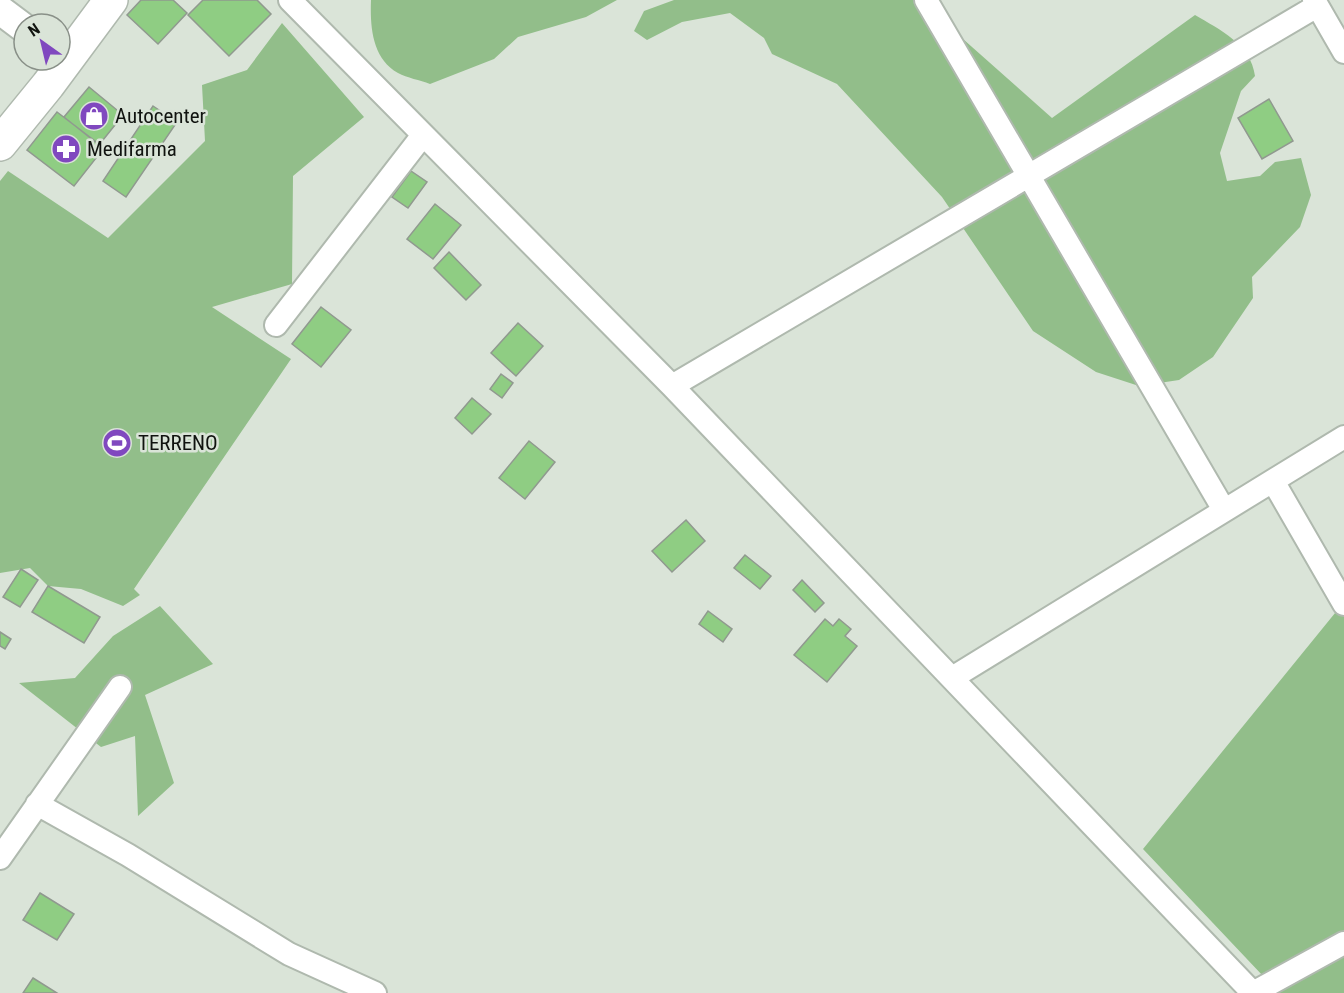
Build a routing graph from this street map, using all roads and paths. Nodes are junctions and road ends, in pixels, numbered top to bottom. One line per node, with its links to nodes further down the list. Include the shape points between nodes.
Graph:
1 (111, 0): 5 (main road)
2 (290, 0): 8 (street)
3 (926, 0): 10 (street)
4 (1316, 3): 6 (street); 10 (street)
5 (72, 43)
6 (1344, 52)
7 (46, 72): 9 (main road)
8 (423, 135): 11 (street); 12 (street)
9 (0, 144)
10 (1027, 175): 12 (street); 15 (street)
11 (276, 325)
12 (672, 386): 17 (street)
13 (1344, 437): 14 (street)
14 (1273, 481): 15 (street); 16 (street)
15 (1224, 510): 17 (street)
16 (1344, 604)
17 (952, 678): 23 (street)
18 (120, 687): 19 (street)
19 (38, 804): 20 (street); 22 (street, via 289,954)
20 (0, 858)
21 (1344, 943): 23 (street)
22 (375, 993)
23 (1253, 993)

